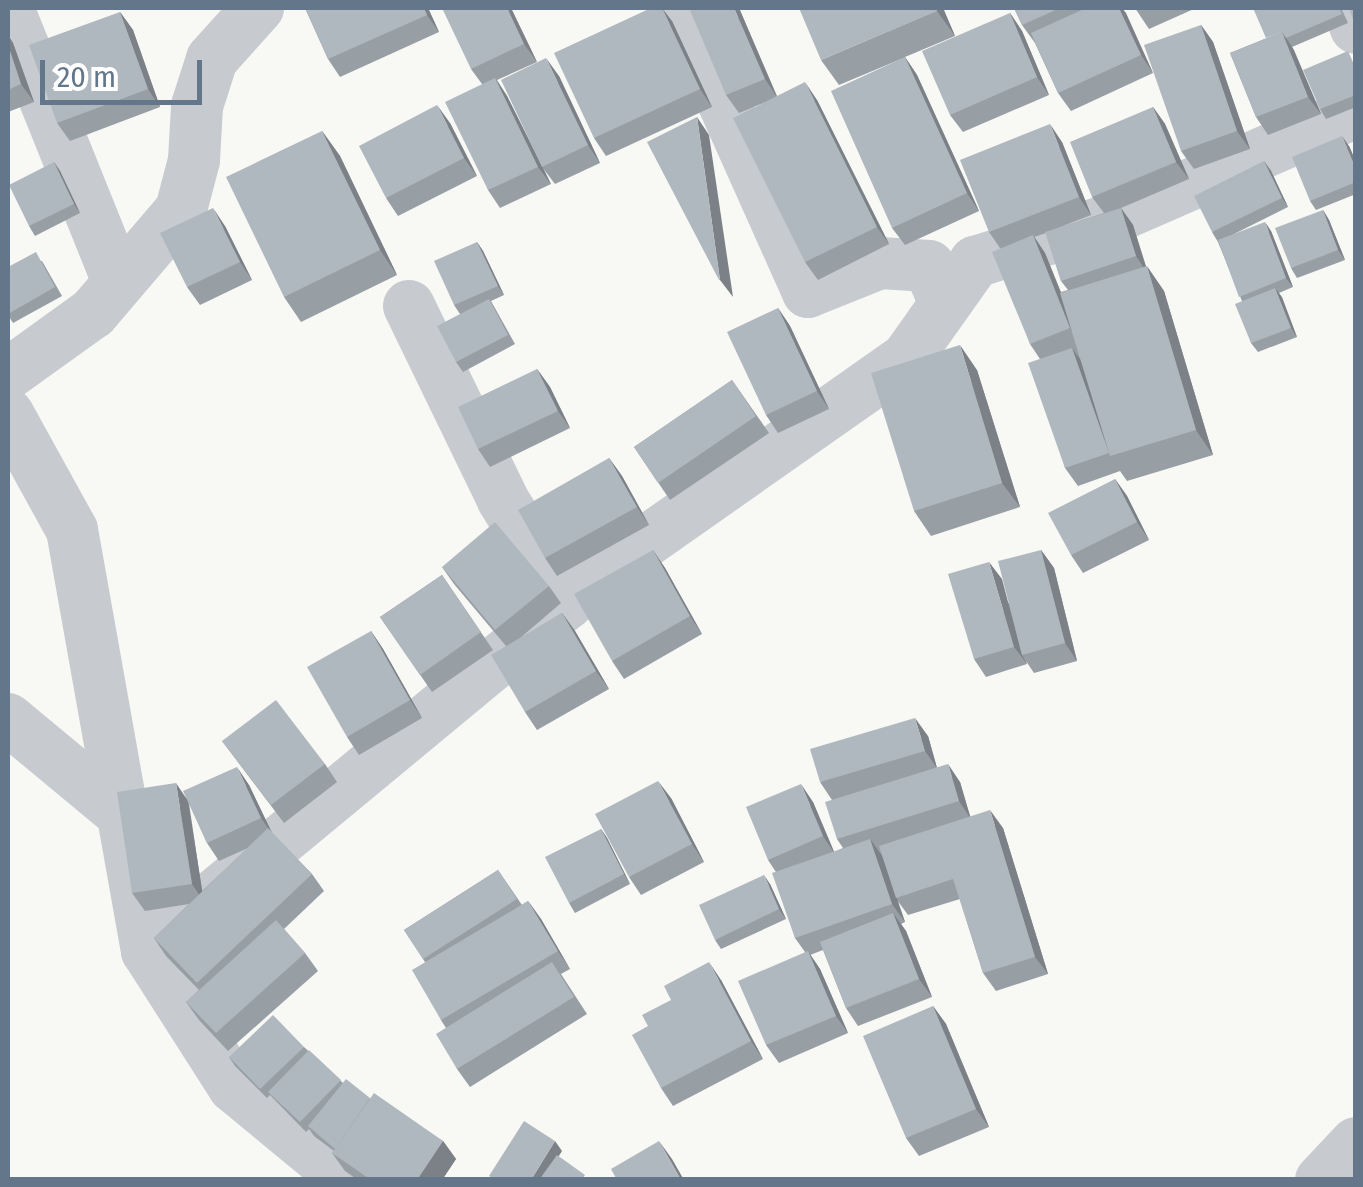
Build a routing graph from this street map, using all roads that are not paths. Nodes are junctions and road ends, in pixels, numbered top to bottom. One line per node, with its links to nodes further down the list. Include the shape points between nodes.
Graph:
1 (8, 8): 7 (street)
2 (258, 8): 7 (street, via 212,59 180,210)
3 (681, 8): 8 (street, via 808,292 880,264 929,266)
4 (1349, 8): 5 (street)
5 (1356, 28)
6 (1356, 112): 8 (street, via 1108,220 975,262)
7 (118, 282): 10 (street, via 93,313)
8 (946, 304): 12 (street, via 907,358)
9 (409, 306): 12 (street, via 502,500)
10 (8, 374)
11 (8, 414): 14 (street, via 72,530)
12 (567, 604): 15 (street)
13 (8, 719): 14 (street)
14 (118, 811): 15 (street)
15 (147, 951): 17 (street, via 234,1087)
16 (1356, 1142): 18 (street)
17 (347, 1180)
18 (1321, 1180)

